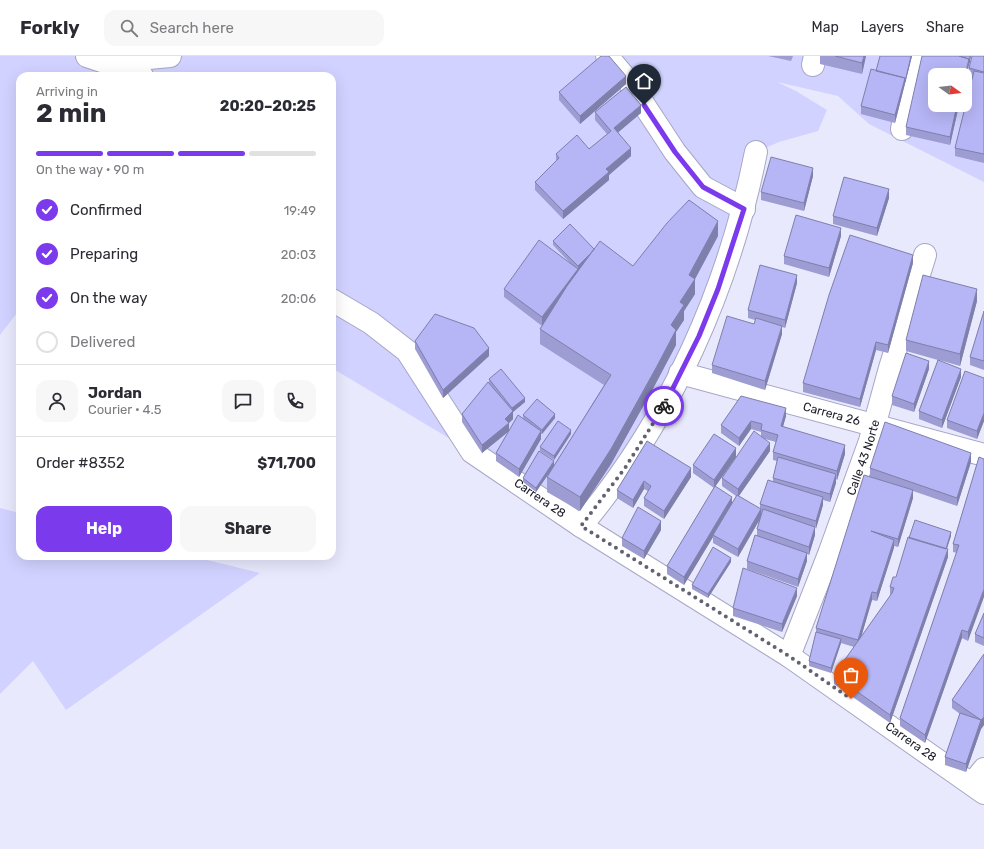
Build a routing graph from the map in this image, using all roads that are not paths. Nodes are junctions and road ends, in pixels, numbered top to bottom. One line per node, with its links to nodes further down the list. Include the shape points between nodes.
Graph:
1 (170, 56): 4 (street)
2 (607, 56): 8 (street, via 629,82 675,152 703,187)
3 (916, 56): 6 (street)
4 (96, 59): 5 (street)
5 (134, 72)
6 (902, 129)
7 (756, 152): 8 (street)
8 (744, 209): 11 (street, via 718,289 699,336)
9 (925, 255): 12 (street, Calle 43 Norte)
10 (336, 302): 14 (street, Carrera 28, via 371,323 407,351 472,452)
11 (680, 372): 12 (street, Carrera 26); 14 (street, via 661,412 640,447)
12 (874, 425): 13 (street, Carrera 26); 15 (street, Calle 43 Norte, via 830,554)
13 (984, 454)
14 (581, 526): 15 (street, Carrera 28)
15 (789, 656): 16 (street, Carrera 28)
16 (980, 782)

